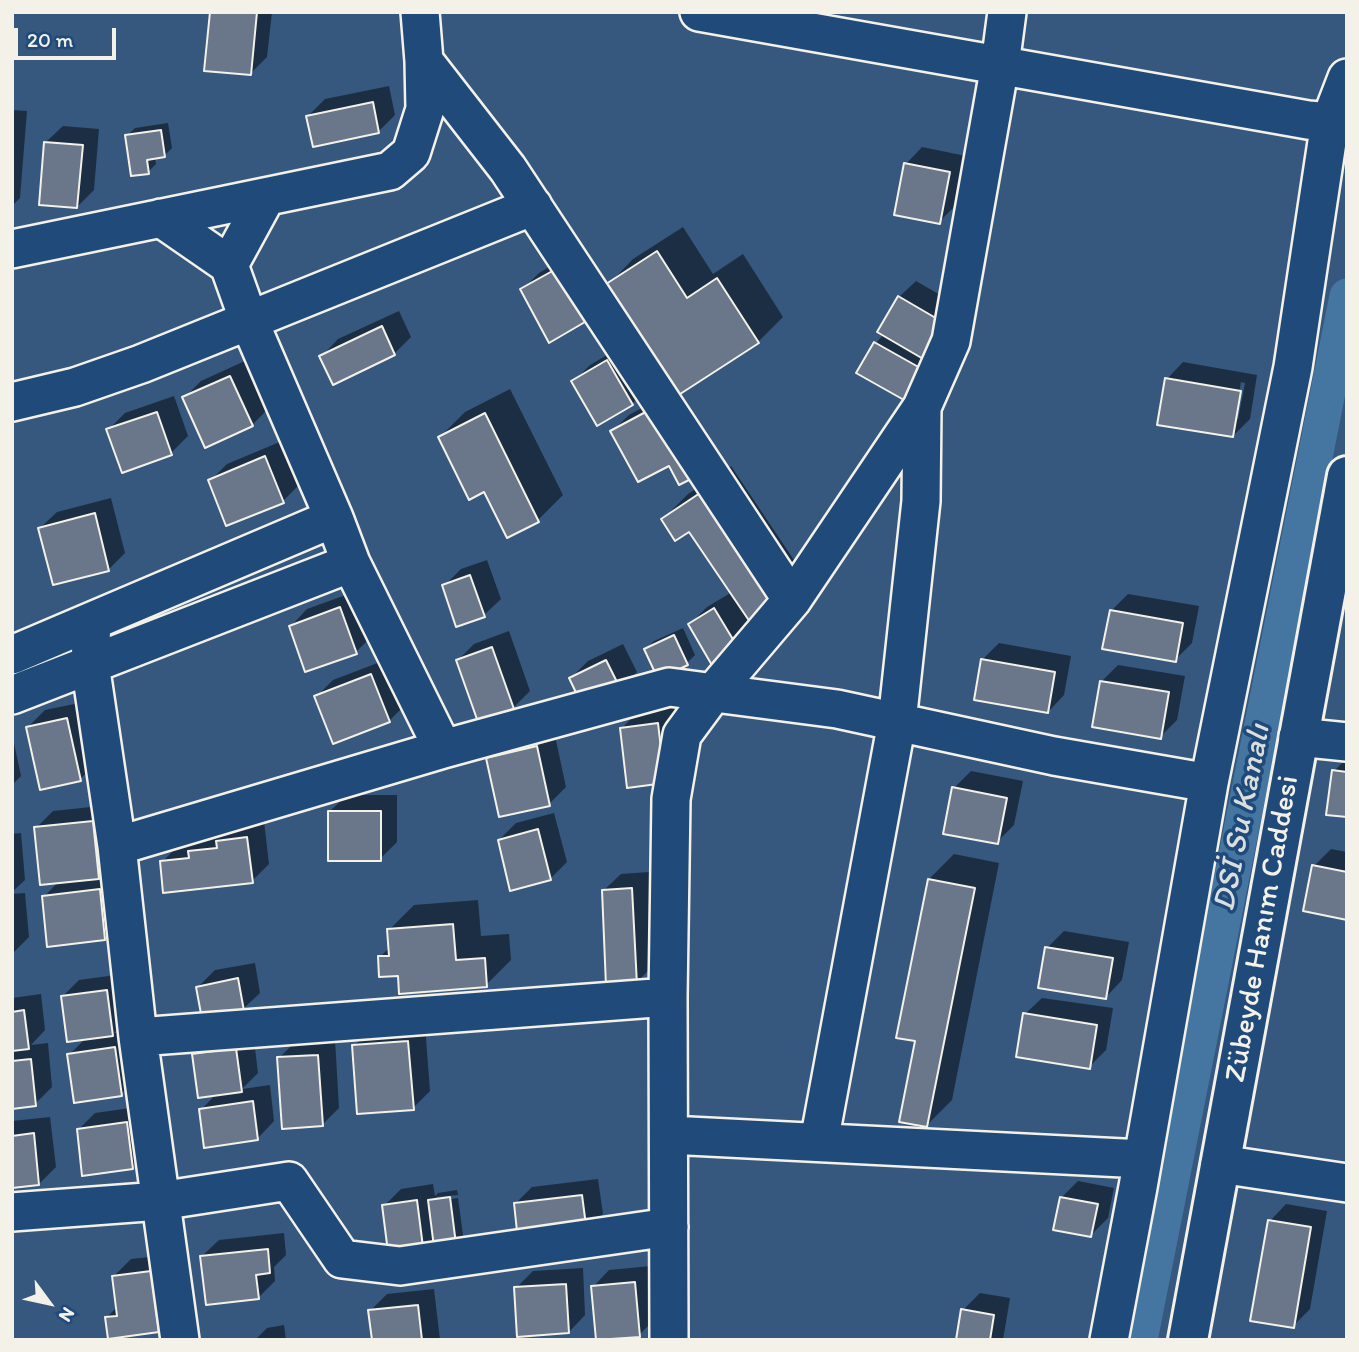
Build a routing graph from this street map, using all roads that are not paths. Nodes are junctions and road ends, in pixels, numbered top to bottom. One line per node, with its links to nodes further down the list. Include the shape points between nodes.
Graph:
1 (420, 12): 4 (street)
2 (699, 12): 5 (street)
3 (1007, 12): 5 (street)
4 (424, 61): 8 (street, via 425,109 411,153 390,171); 9 (street)
5 (1000, 65): 7 (street); 15 (street, via 951,341)
6 (1347, 78): 7 (street)
7 (1329, 122): 29 (street, via 1293,367)
8 (266, 197): 10 (street); 12 (street)
9 (533, 206): 13 (street); 19 (street)
10 (161, 219): 11 (street); 12 (street)
11 (12, 249)
12 (229, 265): 13 (street)
13 (249, 321): 14 (street, via 75,387); 17 (street)
14 (12, 402)
15 (922, 407): 19 (street); 25 (street, via 921,501)
16 (1347, 476): 26 (street, Zübeyde Hanım Caddesi)
17 (334, 518): 18 (street); 20 (street)
18 (351, 564): 22 (street); 28 (street)
19 (792, 600): 23 (street)
20 (92, 621): 21 (street); 22 (street)
21 (12, 655)
22 (90, 664): 24 (street); 30 (street)
23 (713, 693): 25 (street, via 837,709); 28 (street, via 670,687); 31 (street, via 681,735 671,800)
24 (12, 695)
25 (897, 722): 29 (street); 34 (street)
26 (1298, 737): 27 (street); 36 (street, Zübeyde Hanım Caddesi)
27 (1347, 742)
28 (443, 749): 30 (street)
29 (1209, 783): 35 (street)
30 (117, 846): 32 (street)
31 (668, 997): 32 (street); 33 (street)
32 (138, 1037): 38 (street)
33 (669, 1135): 34 (street); 40 (street)
34 (819, 1142): 35 (street)
35 (1143, 1159): 43 (street)
36 (1220, 1164): 37 (street); 44 (street, Zübeyde Hanım Caddesi)
37 (1347, 1183)
38 (160, 1201): 39 (street); 40 (street, via 289,1181 342,1259 400,1266); 41 (street)
39 (12, 1212)
40 (669, 1227): 42 (street)
41 (180, 1340)
42 (669, 1340)
43 (1109, 1340)
44 (1188, 1340)

